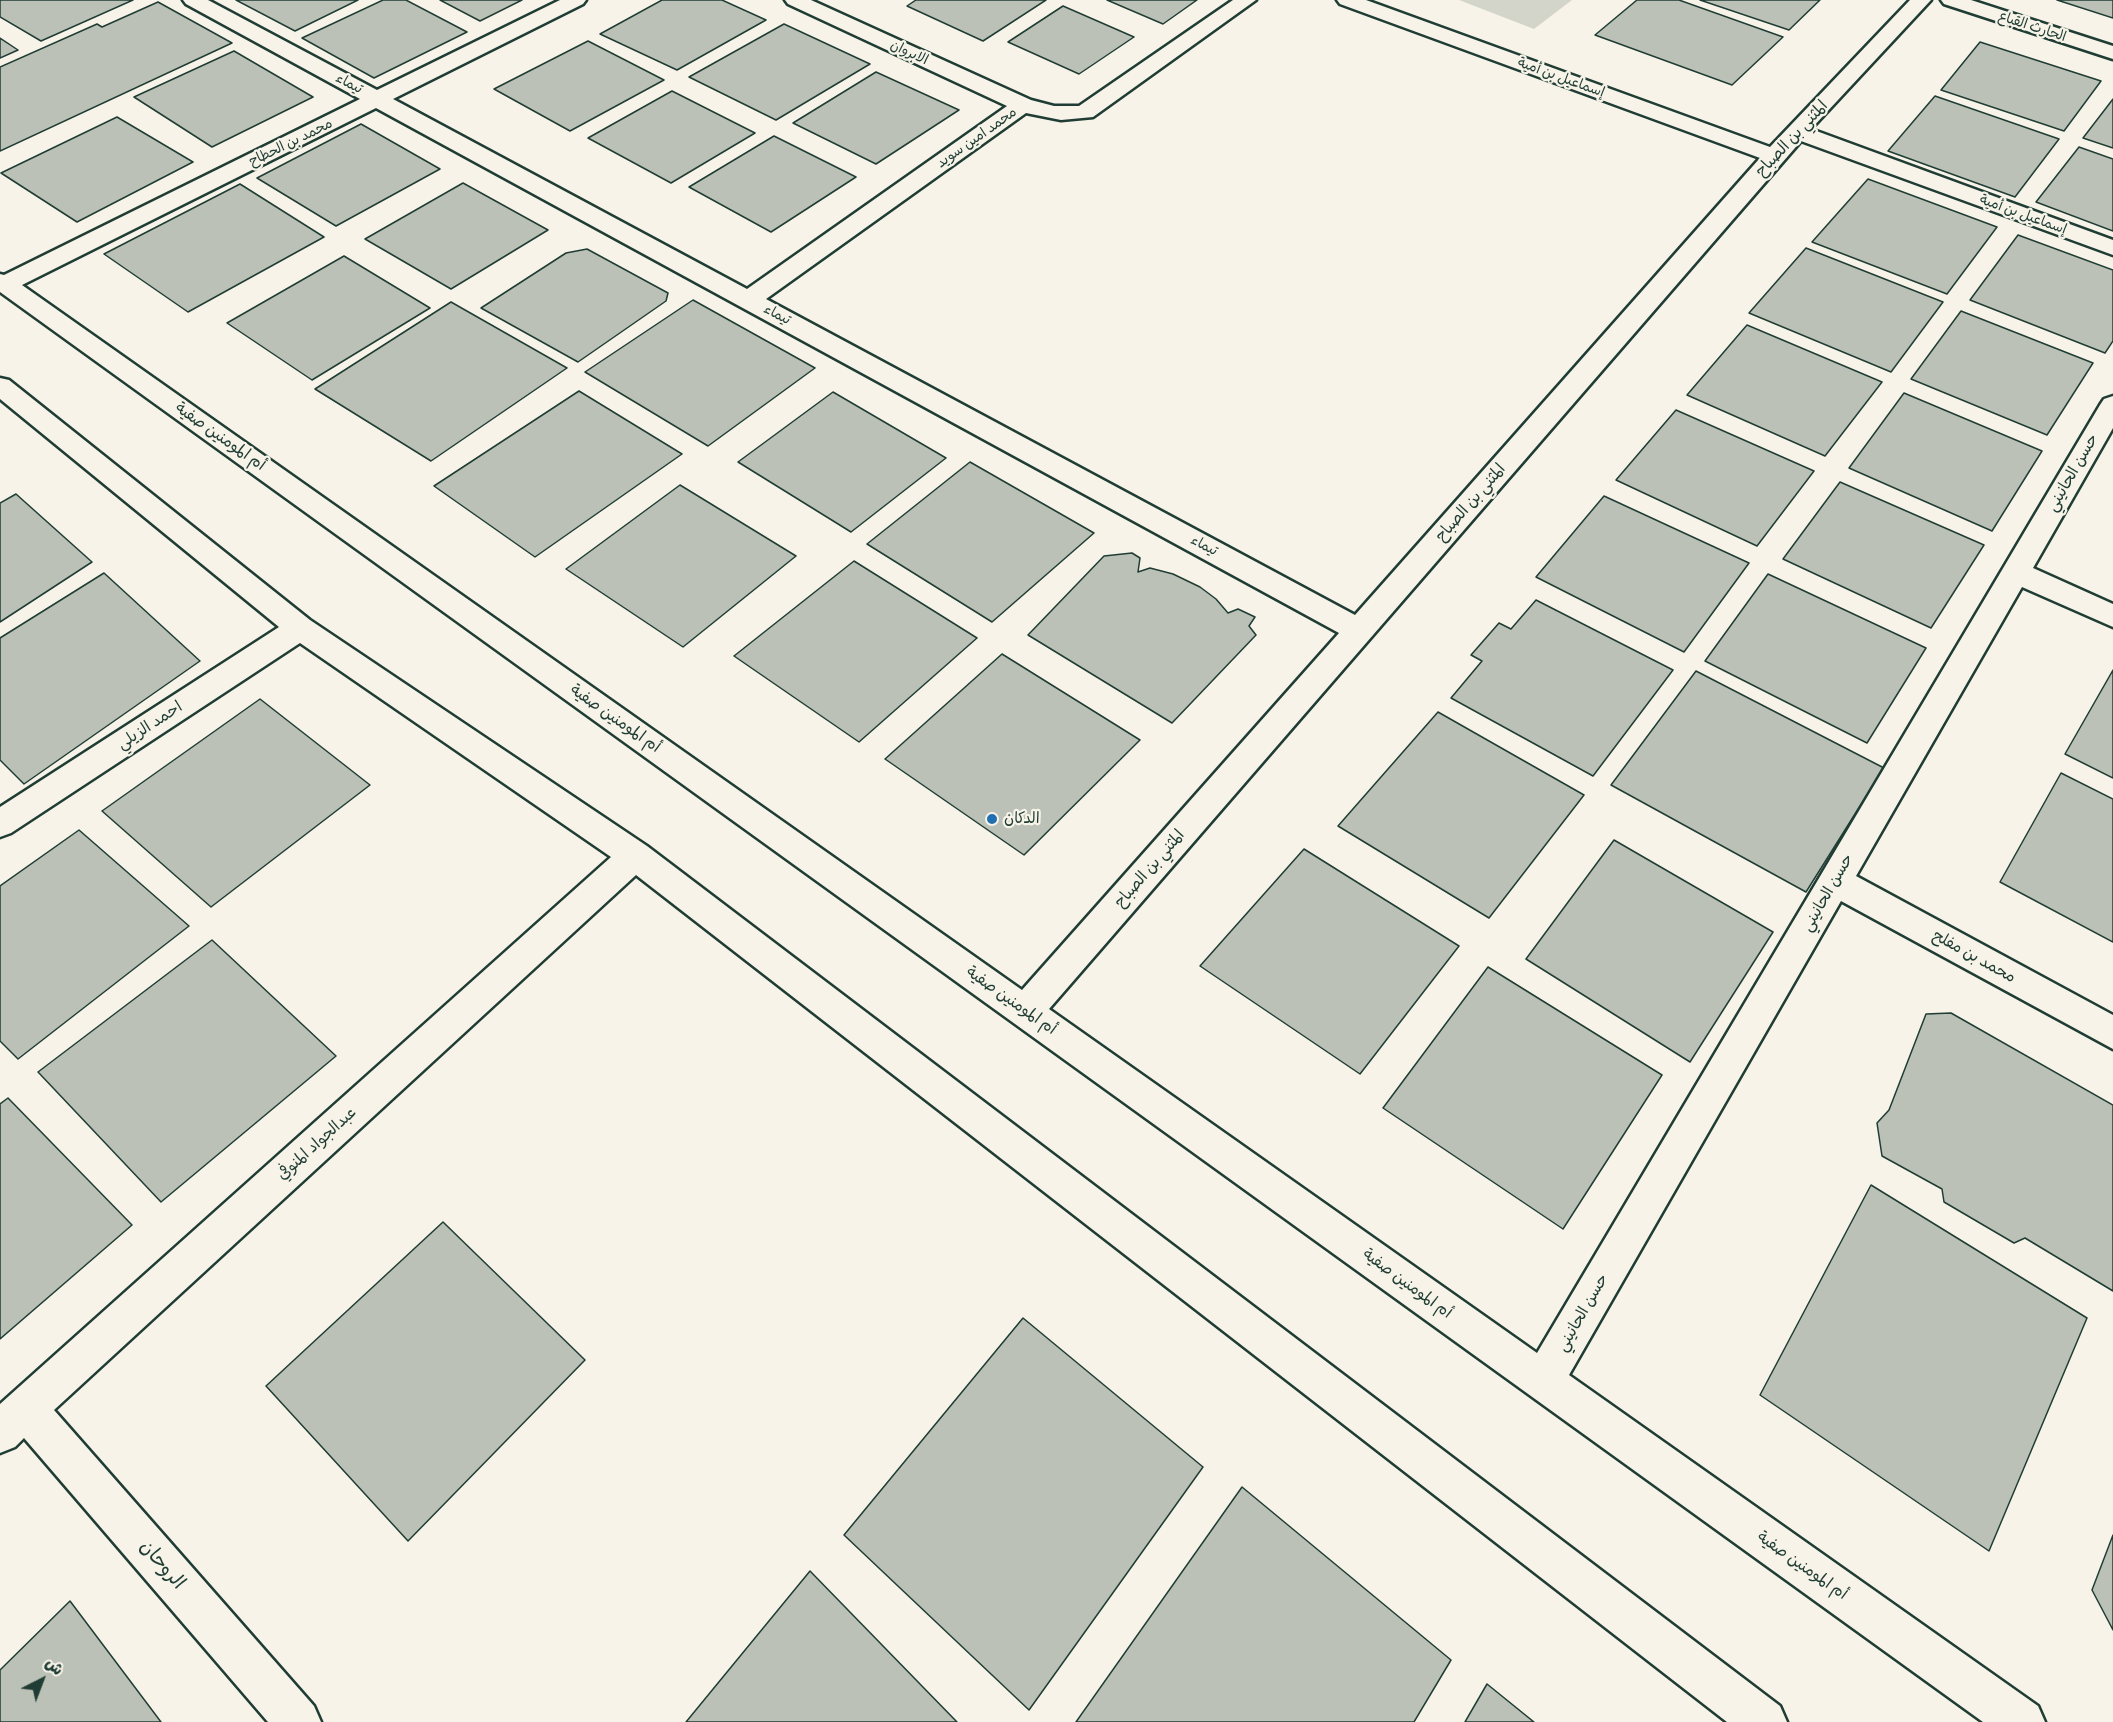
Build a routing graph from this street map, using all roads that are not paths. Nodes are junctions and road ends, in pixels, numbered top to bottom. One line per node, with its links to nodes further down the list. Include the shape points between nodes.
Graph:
1 (193, 0): 9 (street, تيماء)
2 (576, 0): 9 (street, محمد بن الحطاح)
3 (795, 0): 10 (street, الابروان)
4 (1246, 0): 10 (street, محمد امين سويد, via 1085,112 1070,115)
5 (1347, 0): 12 (street, إسماعيل بن أمية)
6 (1922, 0): 11 (street, المثني بن الصباح)
7 (1951, 0): 8 (street, الحارث القباع)
8 (2113, 54)
9 (378, 100): 14 (street, محمد بن الحطاح); 15 (street, تيماء)
10 (1023, 105): 15 (street, محمد امين سويد)
11 (1798, 132): 12 (street, المثني بن الصباح); 13 (street, إسماعيل بن أمية)
12 (1774, 156): 21 (street, المثني بن الصباح)
13 (2113, 248)
14 (2, 282): 25 (street, أم المومنين صفية)
15 (748, 300): 21 (street, تيماء)
16 (0, 386): 20 (street)
17 (2113, 405): 18 (street, حسن الحانيني)
18 (2016, 572): 19 (street); 24 (street, حسن الحانيني)
19 (2113, 616)
20 (300, 628): 22 (street, احمد الزيلي); 23 (street)
21 (1360, 631): 25 (street, المثني بن الصباح)
22 (0, 824)
23 (635, 856): 28 (street, عبدالجواد المنوفي); 30 (street)
24 (1835, 881): 26 (street, محمد بن مفلح); 27 (street, حسن الحانيني)
25 (1025, 1011): 27 (street, أم المومنين صفية)
26 (2113, 1033)
27 (1543, 1381): 31 (street, أم المومنين صفية)
28 (13, 1420): 29 (street, الروحان)
29 (298, 1722)
30 (1764, 1722)
31 (2022, 1722)

